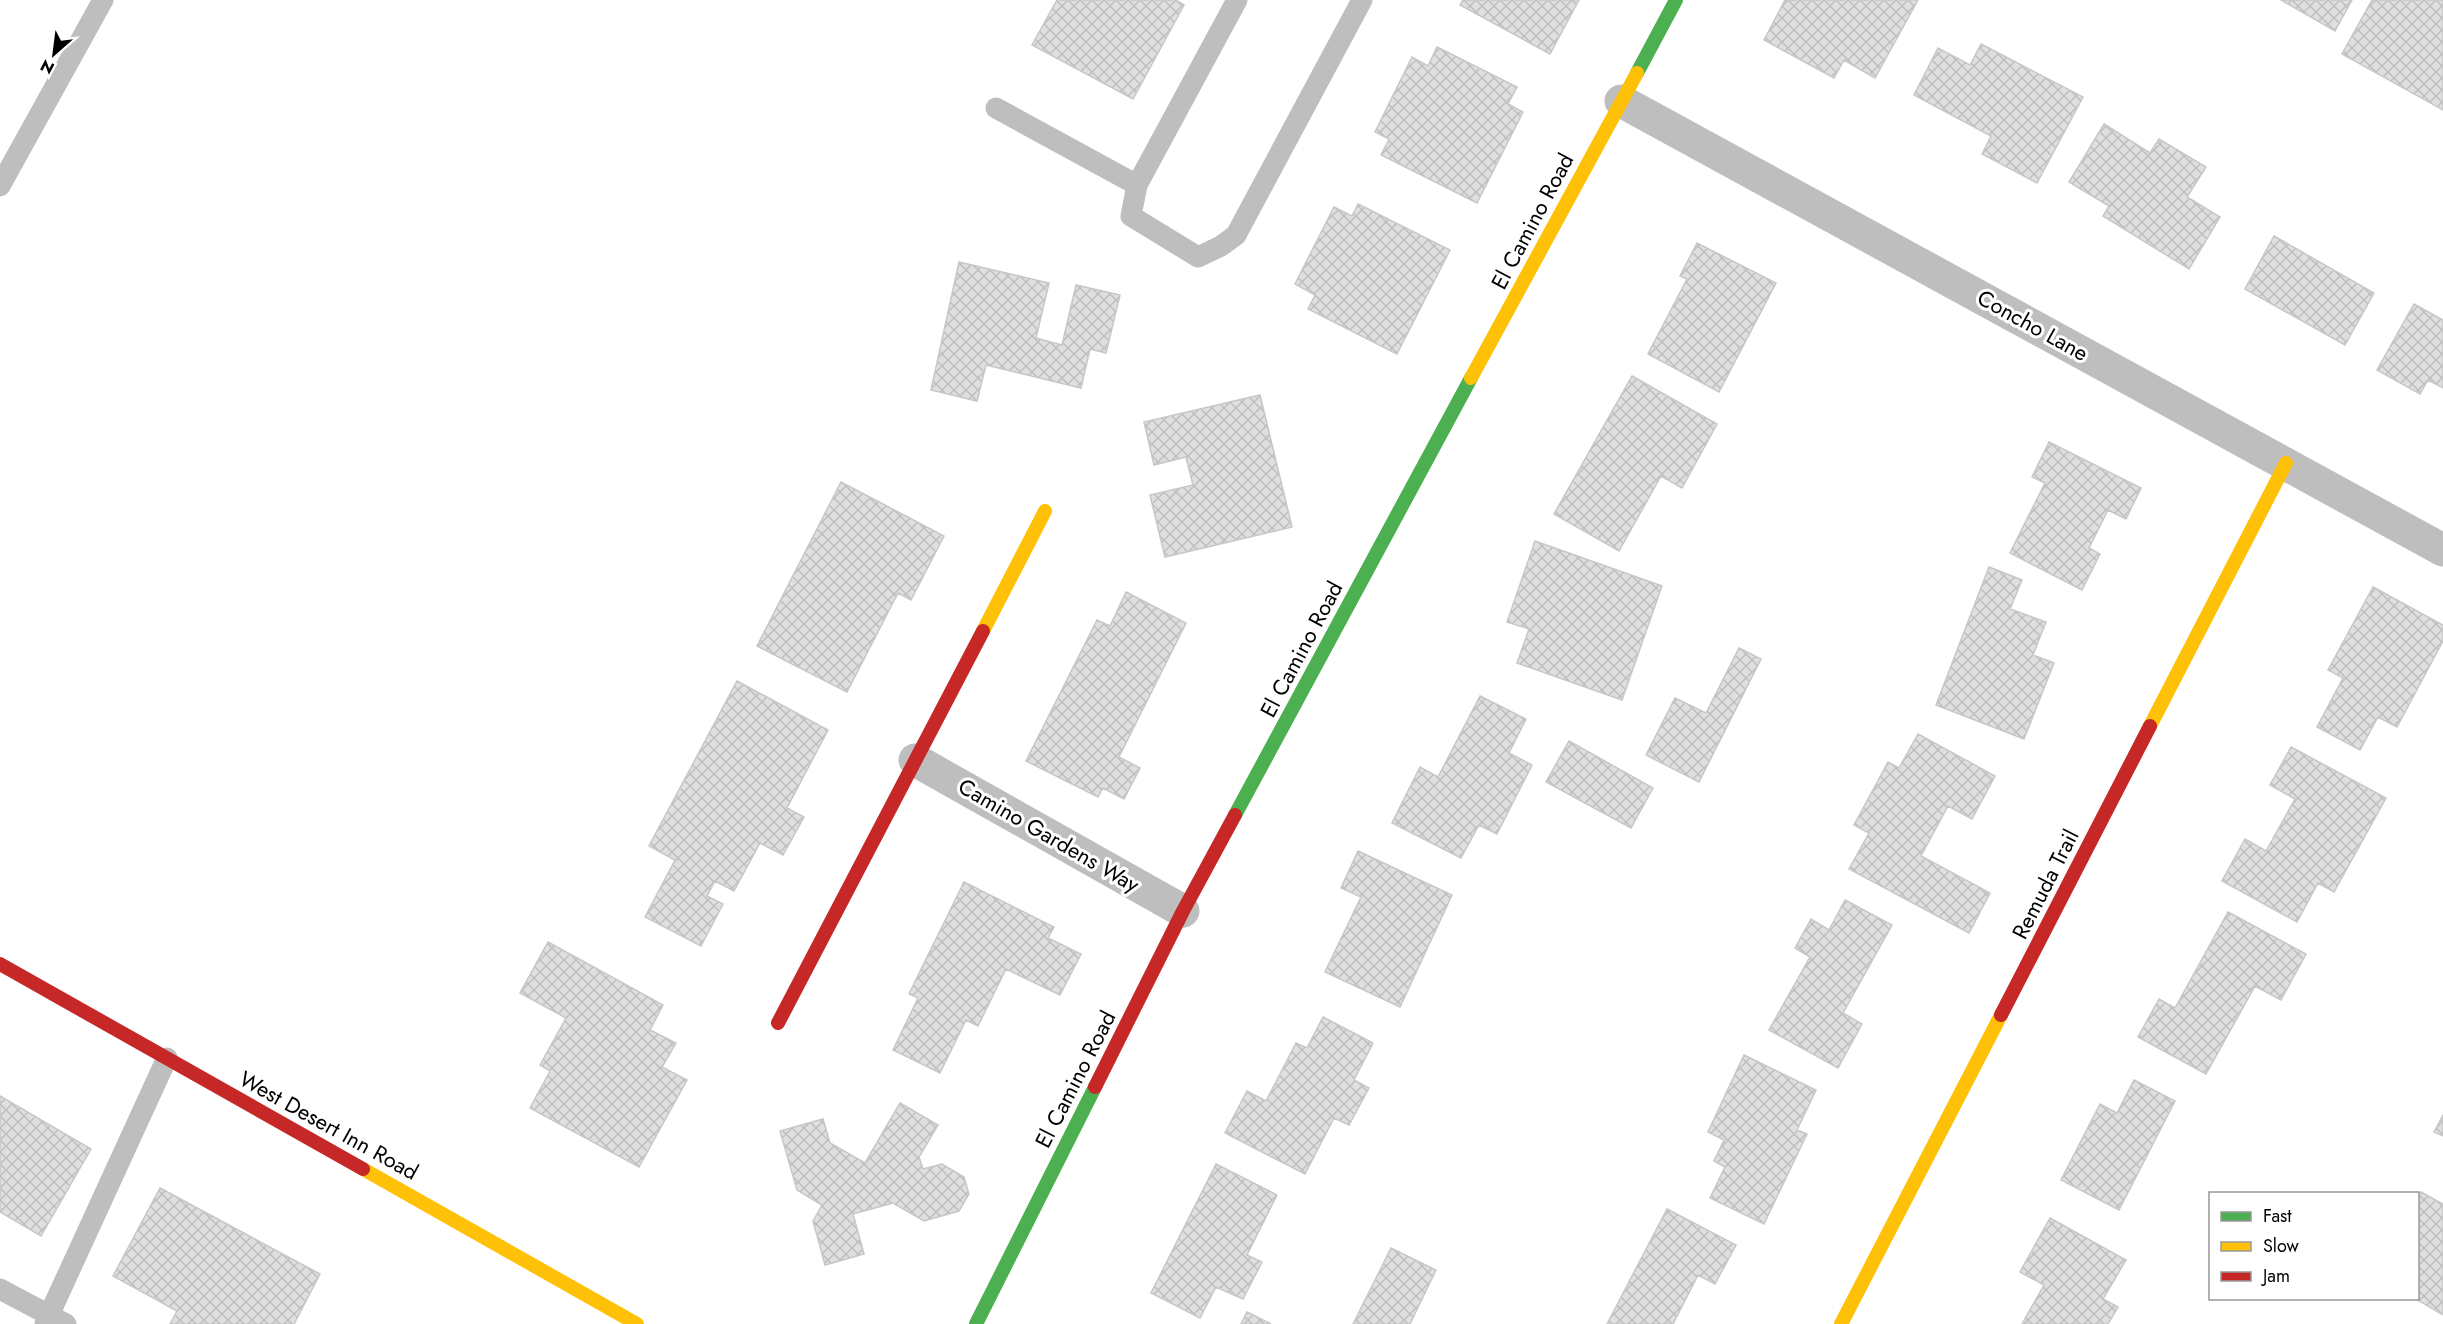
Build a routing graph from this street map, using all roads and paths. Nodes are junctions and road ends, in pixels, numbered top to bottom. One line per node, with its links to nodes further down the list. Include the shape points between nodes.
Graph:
1 (103, 0): 8 (lane)
2 (1237, 0): 7 (lane)
3 (1362, 0): 7 (lane, via 1236,235 1198,257 1131,216)
4 (1676, 0): 5 (street, El Camino Road)
5 (1621, 101): 9 (street, Concho Lane); 13 (street, El Camino Road)
6 (996, 108): 7 (lane)
7 (1137, 185)
8 (0, 186)
9 (2286, 463): 11 (street, Concho Lane); 21 (street, Remuda Trail)
10 (1045, 512): 12 (street)
11 (2443, 550)
12 (915, 760): 13 (street, Camino Gardens Way); 15 (street)
13 (1182, 911): 20 (street, El Camino Road)
14 (0, 964): 16 (street, West Desert Inn Road)
15 (778, 1023)
16 (167, 1058): 18 (lane); 19 (street, West Desert Inn Road)
17 (0, 1289): 18 (lane)
18 (53, 1321)
19 (637, 1324)
20 (976, 1324)
21 (1840, 1324)

